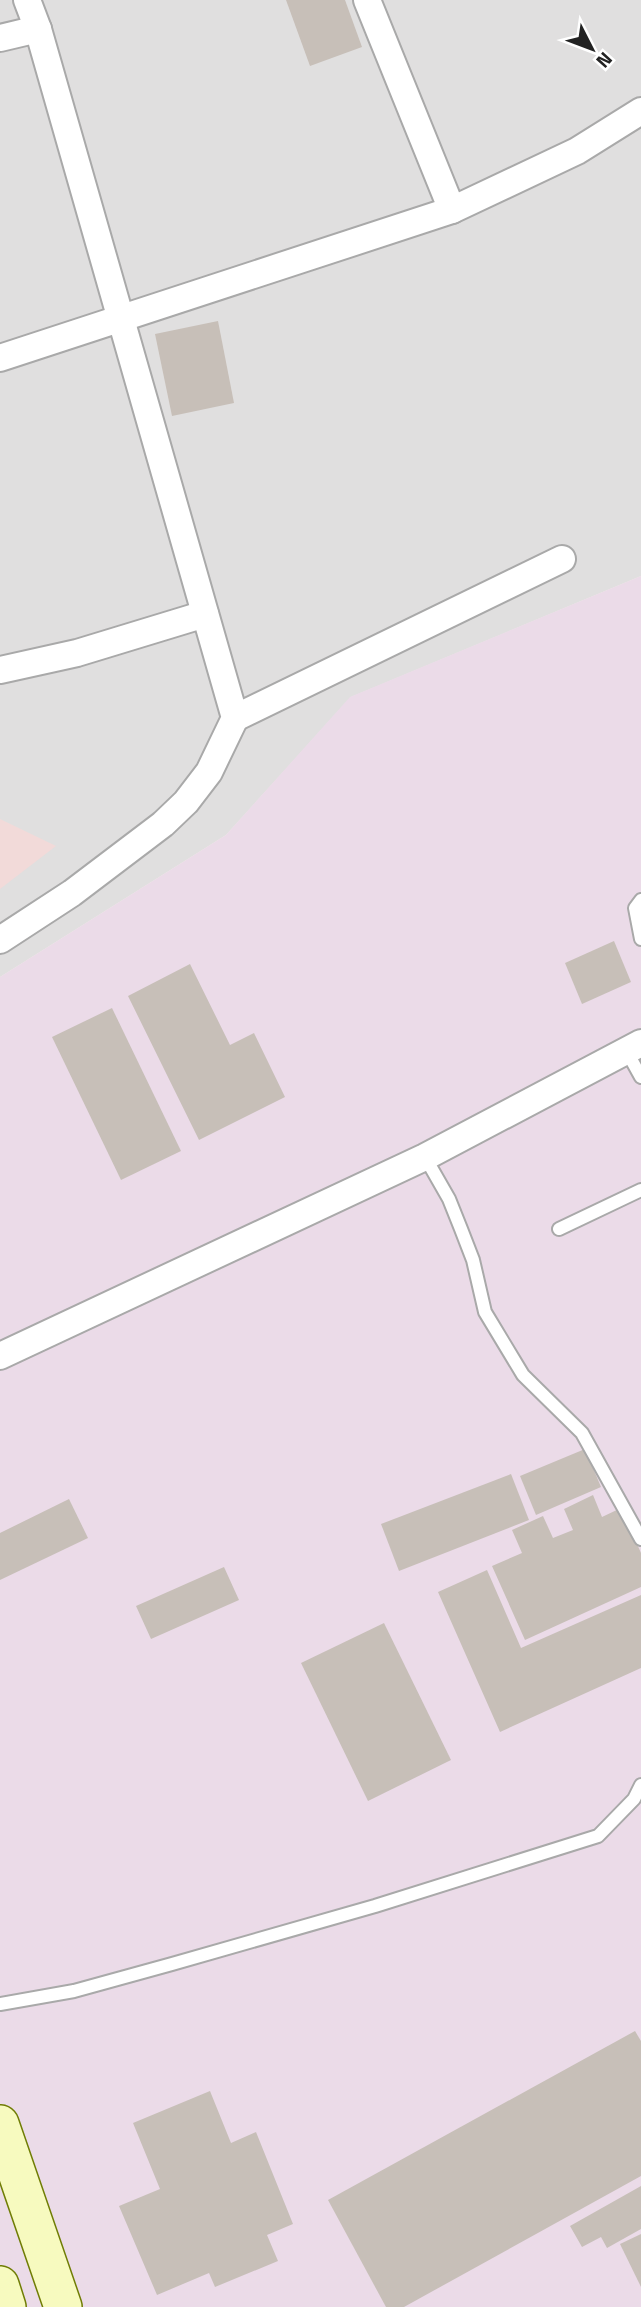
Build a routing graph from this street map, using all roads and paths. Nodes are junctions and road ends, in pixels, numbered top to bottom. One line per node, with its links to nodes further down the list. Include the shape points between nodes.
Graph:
1 (27, 0): 3 (street)
2 (367, 0): 6 (street)
3 (38, 29): 4 (street); 7 (street)
4 (0, 38)
5 (641, 111): 6 (street, via 577,150)
6 (452, 210): 7 (street)
7 (120, 316): 8 (street); 10 (street)
8 (0, 358)
9 (562, 559): 12 (street)
10 (205, 614): 11 (street, via 77,653); 12 (street)
11 (0, 670)
12 (235, 718): 15 (street, via 209,772 178,810 72,893)
13 (641, 900): 14 (lane, via 635,908)
14 (641, 939)
15 (0, 940)
16 (634, 1047): 17 (lane); 18 (street)
17 (641, 1077)
18 (425, 1157): 21 (street); 22 (lane, via 473,1260 485,1312 523,1375 582,1433)
19 (641, 1190): 20 (lane)
20 (559, 1229)
21 (0, 1356)
22 (641, 1539)
23 (641, 1785): 24 (lane, via 634,1799 598,1836 185,1960 74,1990)
24 (0, 2004)
25 (0, 2124): 28 (main road)
26 (0, 2285): 27 (main road)
27 (7, 2307)
28 (63, 2307)

